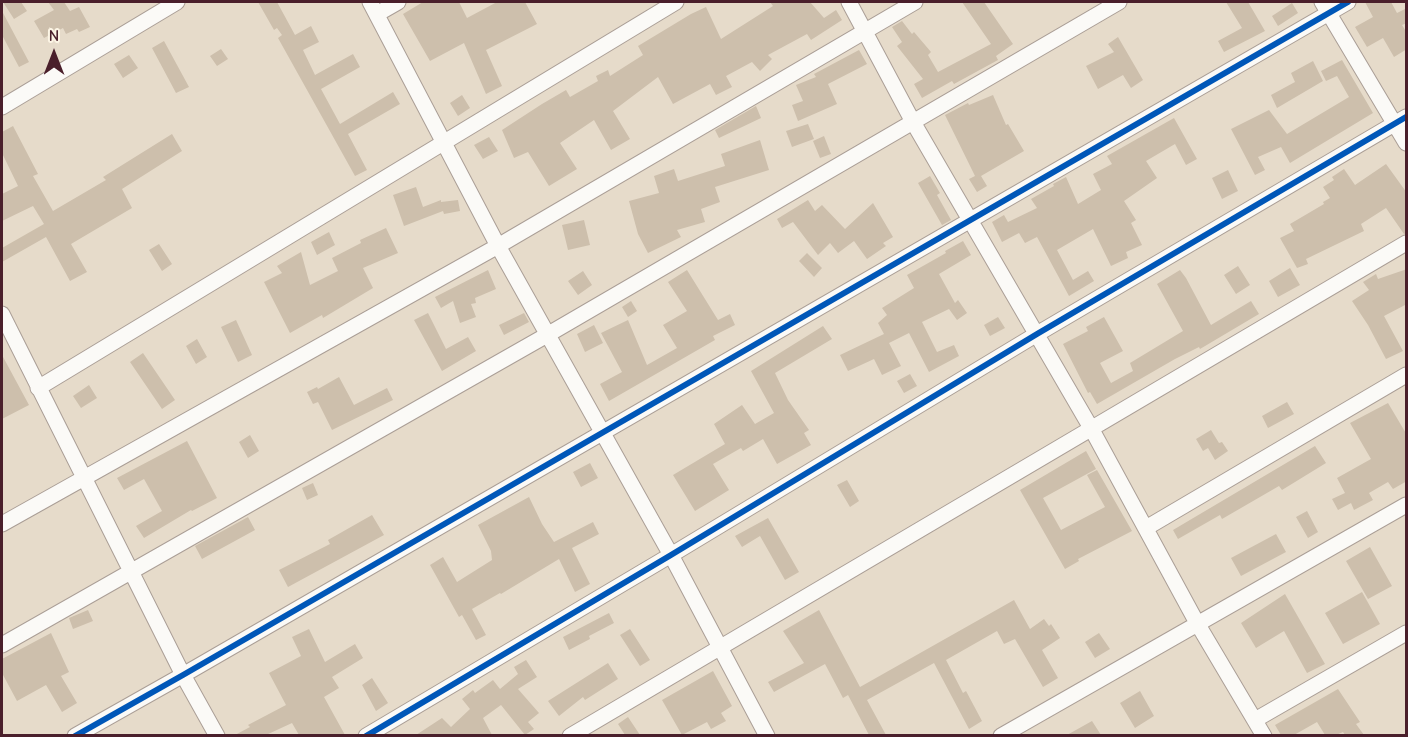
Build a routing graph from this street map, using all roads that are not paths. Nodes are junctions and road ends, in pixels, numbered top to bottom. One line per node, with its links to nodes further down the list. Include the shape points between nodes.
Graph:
1 (177, 2): 11 (street)
2 (398, 2): 9 (street)
3 (676, 2): 14 (street)
4 (849, 2): 10 (street)
5 (915, 2): 10 (street)
6 (1119, 2): 13 (street)
7 (1348, 2): 8 (street)
8 (1326, 7): 12 (street); 16 (street)
9 (373, 8): 14 (street)
10 (865, 32): 13 (street); 18 (street)
11 (2, 107)
12 (1401, 121): 15 (street); 21 (street)
13 (913, 122): 16 (street); 20 (street)
14 (445, 143): 18 (street); 23 (street)
15 (1407, 143)
16 (969, 220): 21 (street); 25 (street)
17 (1407, 243): 24 (street)
18 (498, 246): 20 (street); 26 (street)
19 (2, 314): 23 (street)
20 (547, 334): 25 (street); 31 (street)
21 (1037, 334): 24 (street); 30 (street)
22 (1407, 375): 29 (street)
23 (38, 388): 26 (street)
24 (1091, 428): 29 (street); 35 (street)
25 (602, 434): 30 (street); 36 (street)
26 (85, 479): 28 (street); 31 (street)
27 (1407, 505): 32 (street)
28 (2, 524)
29 (1146, 528): 32 (street)
30 (671, 555): 35 (street); 40 (street)
31 (132, 572): 34 (street); 36 (street)
32 (1197, 623): 37 (street); 43 (street)
33 (1407, 633): 37 (street)
34 (2, 645)
35 (720, 647): 41 (street); 42 (street)
36 (183, 675): 38 (street); 39 (street)
37 (1255, 720): 44 (street)
38 (75, 735)
39 (217, 735)
40 (366, 735)
41 (570, 735)
42 (766, 735)
43 (1001, 735)
44 (1264, 735)

